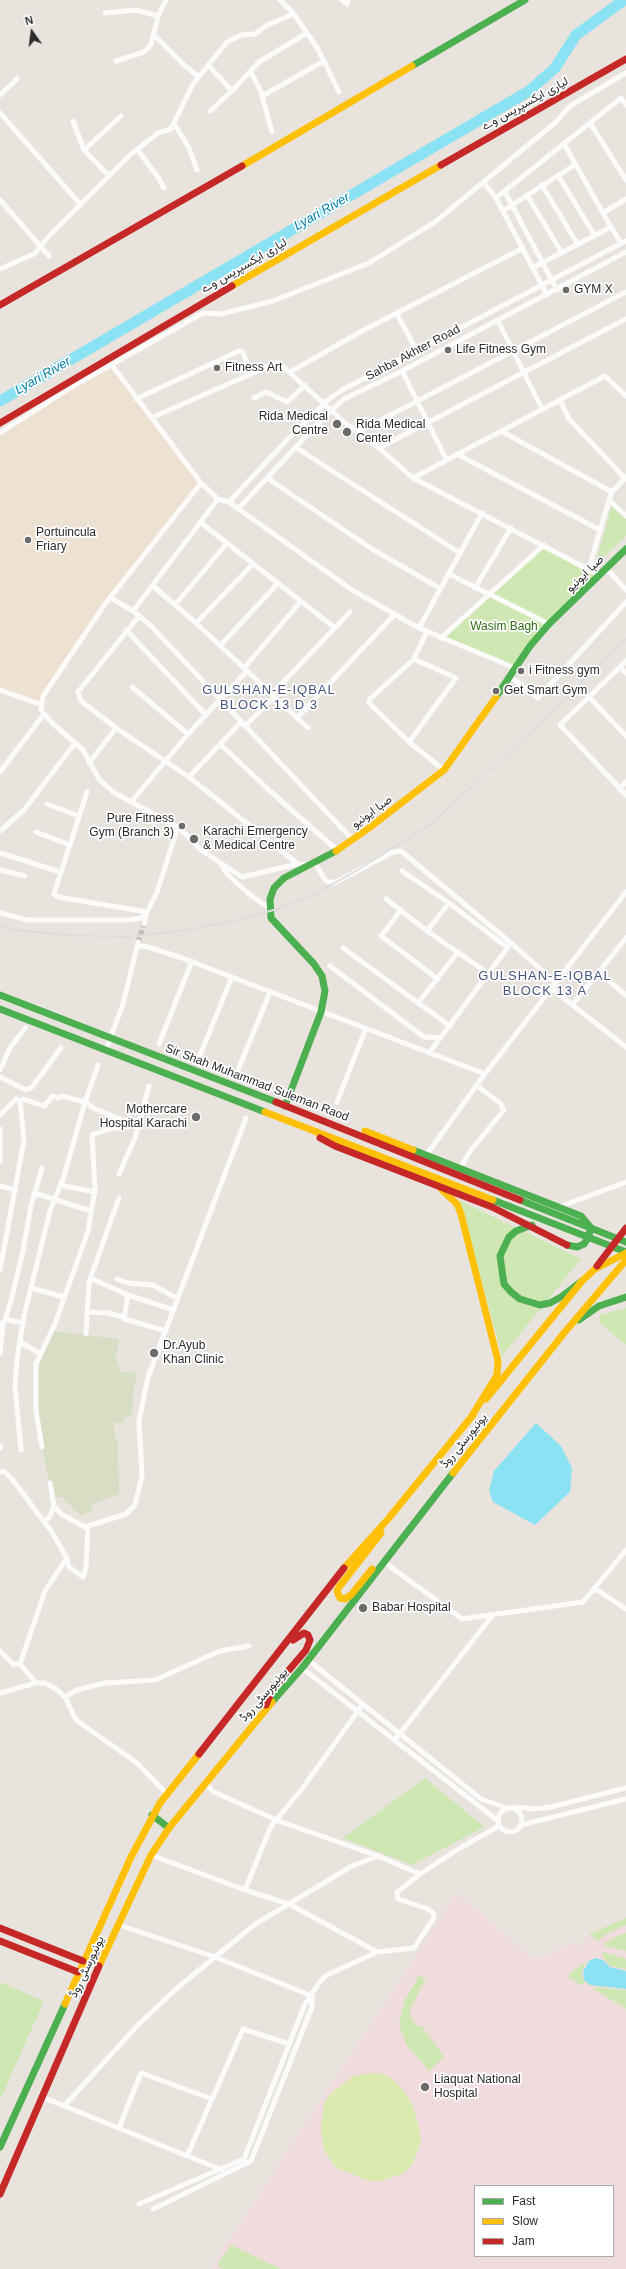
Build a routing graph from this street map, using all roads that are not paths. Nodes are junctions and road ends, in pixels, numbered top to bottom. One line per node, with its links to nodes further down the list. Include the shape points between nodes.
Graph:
1 (166, 0): 8 (street)
2 (280, 0): 7 (street)
3 (342, 0): 4 (street, via 347,4)
4 (348, 0)
5 (525, 0): 68 (main road)
6 (105, 13): 8 (street, via 136,10)
7 (294, 14): 9 (street); 14 (street, via 267,25 255,34 241,35 227,42)
8 (158, 16): 10 (street)
9 (307, 33): 13 (street); 15 (street, via 259,62)
10 (154, 35): 12 (street, via 151,45 144,52); 17 (street)
11 (626, 59): 89 (main road, لیاری ایکسپریس وے, via 306,242)
12 (116, 61)
13 (324, 61): 20 (street); 22 (street)
14 (208, 65): 17 (street); 19 (street)
15 (251, 72): 19 (street); 22 (street)
16 (626, 73): 39 (street, via 570,106 556,122)
17 (199, 77): 29 (street, via 193,84)
18 (17, 79): 21 (street)
19 (232, 91): 24 (street)
20 (339, 92)
21 (0, 95)
22 (262, 96): 30 (street)
23 (626, 105): 28 (street, via 621,98)
24 (210, 111)
25 (0, 113): 47 (street)
26 (121, 116): 33 (street)
27 (73, 121): 33 (street)
28 (590, 123): 31 (street); 38 (street)
29 (175, 125): 32 (street, via 158,133); 35 (street, via 189,148)
30 (272, 132)
31 (564, 144): 34 (street); 42 (street)
32 (136, 149): 37 (street); 41 (street)
33 (84, 150): 37 (street)
34 (576, 164): 36 (street); 50 (street)
35 (197, 170)
36 (558, 175): 40 (street); 52 (street)
37 (109, 176): 47 (street)
38 (626, 180)
39 (484, 183): 44 (street); 74 (street, via 435,222 369,263 273,302 221,314 203,313)
40 (542, 185): 43 (street); 54 (street)
41 (164, 188)
42 (505, 192): 44 (street); 48 (street)
43 (527, 195): 48 (street); 58 (street)
44 (496, 198): 49 (street)
45 (626, 199): 50 (street)
46 (0, 200): 55 (street)
47 (81, 205): 55 (street)
48 (512, 205): 49 (street); 60 (street)
49 (503, 211): 56 (street)
50 (603, 213): 51 (street)
51 (612, 228): 52 (street); 53 (street)
52 (595, 236): 54 (street)
53 (624, 242): 63 (street, Sahba Akhter Road)
54 (578, 245): 58 (street)
55 (40, 247): 59 (street); 62 (street, via 34,254)
56 (523, 248): 61 (street); 69 (street)
57 (626, 252): 65 (street, Sahba Akhter Road)
58 (562, 253): 60 (street)
59 (49, 256)
60 (543, 263): 61 (street); 63 (street)
61 (534, 267): 64 (street)
62 (0, 269)
63 (552, 280): 64 (street, Sahba Akhter Road); 65 (street)
64 (543, 286): 67 (street); 72 (street, Sahba Akhter Road)
65 (557, 290): 67 (street, Sahba Akhter Road)
66 (626, 292): 73 (street)
67 (547, 295): 71 (street, Sahba Akhter Road)
68 (0, 305)
69 (397, 314): 72 (street); 76 (street)
70 (626, 319): 77 (street)
71 (498, 321): 73 (street); 75 (street, Sahba Akhter Road)
72 (417, 351): 84 (street, Sahba Akhter Road, via 342,390)
73 (513, 352): 77 (street); 85 (street)
74 (111, 364): 82 (street); 93 (street)
75 (402, 371): 85 (street); 86 (street, Sahba Akhter Road, via 344,399)
76 (290, 372): 78 (street, via 276,362); 79 (street)
77 (523, 373): 87 (street); 90 (street)
78 (251, 374): 82 (street, via 243,352 240,351); 88 (street)
79 (305, 385): 81 (street, via 287,402 266,392); 84 (street)
80 (626, 396): 83 (street, via 605,376)
81 (254, 398)
82 (136, 399): 88 (street)
83 (560, 400): 87 (street); 98 (street, via 569,419)
84 (325, 403): 86 (street); 105 (street, Sahba Akhter Road)
85 (418, 403): 90 (street); 92 (street)
86 (332, 409): 92 (street); 94 (street, Sahba Akhter Road)
87 (542, 409): 91 (street)
88 (151, 418): 101 (street)
89 (0, 423)
90 (428, 423): 95 (street); 97 (street)
91 (501, 430): 96 (street); 102 (street)
92 (358, 432): 95 (street)
93 (0, 433)
94 (295, 447): 99 (street, Sahba Akhter Road); 115 (street)
95 (379, 448): 100 (street)
96 (457, 454): 97 (street); 111 (street)
97 (446, 459): 100 (street)
98 (626, 477): 102 (street)
99 (267, 478): 106 (street, Sahba Akhter Road); 124 (street, via 372,549)
100 (413, 478): 107 (street)
101 (201, 483): 103 (street); 127 (street)
102 (612, 492): 104 (street)
103 (218, 499): 105 (street); 109 (street)
104 (609, 500): 108 (street); 111 (street)
105 (229, 502): 106 (street)
106 (238, 509): 133 (street, via 352,590)
107 (482, 513): 110 (street); 115 (street)
108 (626, 516)
109 (200, 522): 112 (street); 122 (street)
110 (511, 528): 113 (street); 123 (street)
111 (600, 530): 117 (street)
112 (227, 543): 116 (street); 130 (street)
113 (544, 545): 117 (street); 126 (street)
114 (626, 549): 118 (main road, صبا ایونیو)
115 (460, 553): 119 (street)
116 (253, 564): 121 (street); 135 (street)
117 (589, 568): 120 (street)
118 (606, 568): 120 (main road, صبا ایونیو); 125 (street)
119 (449, 574): 123 (street); 124 (street)
120 (599, 575): 136 (main road, صبا ایونیو)
121 (278, 583): 128 (street); 142 (street)
122 (153, 586): 130 (street); 131 (street)
123 (475, 588): 126 (street)
124 (441, 589): 138 (street)
125 (626, 590)
126 (489, 595): 136 (street); 141 (street)
127 (111, 598): 131 (street); 155 (street)
128 (301, 601): 137 (street); 147 (street)
129 (626, 602): 149 (street, via 538,698)
130 (175, 605): 135 (street)
131 (133, 611): 134 (street)
132 (350, 612): 137 (street)
133 (395, 614): 138 (street); 158 (street)
134 (139, 616): 139 (street); 154 (street, via 172,647)
135 (196, 623): 142 (street)
136 (549, 624): 146 (main road, صبا ایونیو)
137 (335, 628): 152 (street)
138 (419, 628): 140 (street)
139 (126, 630): 157 (street); 160 (street, via 78,692 80,701)
140 (427, 631): 141 (street); 143 (street)
141 (441, 638): 146 (street)
142 (220, 646): 147 (street)
143 (414, 659): 164 (street, via 369,701); 164 (street, via 456,678)
144 (626, 661): 145 (street)
145 (620, 667): 148 (street); 153 (street)
146 (515, 668): 149 (main road, صبا ایونیو)
147 (245, 669): 152 (street); 154 (street)
148 (626, 673)
149 (511, 677): 169 (main road, صبا ایونیو)
150 (132, 687): 162 (street)
151 (0, 690): 155 (street)
152 (274, 695): 158 (street); 159 (street)
153 (589, 697): 163 (street); 173 (street, via 560,725)
154 (220, 700): 157 (street); 159 (street)
155 (40, 704): 156 (street)
156 (44, 714): 165 (street); 170 (street)
157 (206, 715): 162 (street)
158 (297, 718): 161 (street)
159 (243, 724): 166 (street); 182 (street)
160 (116, 728): 167 (street); 168 (street)
161 (308, 728)
162 (188, 734): 167 (street)
163 (626, 736)
164 (409, 742): 169 (street)
165 (75, 743): 168 (street, via 83,750); 180 (street, via 24,810)
166 (220, 744): 171 (street); 184 (street)
167 (166, 761): 171 (street); 176 (street)
168 (89, 763): 176 (street, via 99,780 113,792)
169 (444, 770): 182 (main road, صبا ایونیو)
170 (0, 772)
171 (189, 777): 187 (street)
172 (626, 782): 173 (street)
173 (619, 789): 175 (street)
174 (87, 792): 178 (street)
175 (626, 796)
176 (132, 801): 179 (street)
177 (47, 804): 178 (street)
178 (80, 816): 183 (street)
179 (178, 827): 186 (street, via 201,850); 198 (street, via 157,892)
180 (0, 831)
181 (36, 832): 183 (street)
182 (352, 840): 184 (main road, صبا ایونیو)
183 (70, 845): 191 (street)
184 (337, 850): 188 (main road, صبا ایونیو)
185 (1, 853): 191 (street)
186 (221, 863): 187 (street, via 242,877); 196 (street, via 228,875)
187 (298, 864): 188 (street)
188 (311, 864): 196 (main road, صبا ایونیو, via 284,878 274,888); 203 (street, via 326,881 334,884 393,852 401,851)
189 (0, 870): 192 (street)
190 (402, 871): 195 (street)
191 (60, 872): 198 (street, via 54,892 58,897)
192 (25, 876)
193 (626, 892): 213 (street)
194 (386, 899): 197 (street)
195 (449, 903): 201 (street); 205 (street)
196 (269, 908): 221 (main road, via 271,918 322,976 325,991)
197 (401, 910): 201 (street); 212 (street, via 381,936)
198 (147, 912): 199 (street, via 141,918 129,920 28,920); 200 (street)
199 (0, 913)
200 (144, 924)
201 (427, 932): 206 (street)
202 (626, 938): 209 (street)
203 (511, 943): 205 (street); 213 (street)
204 (343, 948): 218 (street)
205 (508, 948): 210 (street)
206 (458, 952): 210 (street); 212 (street)
207 (192, 961): 211 (street); 225 (street, via 138,944 123,1004); 227 (street)
208 (330, 966): 226 (street, via 424,1037)
209 (598, 972): 216 (street); 219 (street)
210 (489, 974): 222 (street)
211 (232, 977): 215 (street); 232 (street)
212 (438, 979): 218 (street)
213 (554, 982): 214 (street)
214 (551, 988): 219 (street); 235 (street)
215 (270, 992): 221 (street); 236 (street)
216 (626, 994)
217 (0, 995): 225 (main road, Sir Shah Muhammad Suleman Raod)
218 (418, 1002): 222 (street)
219 (573, 1004): 228 (street)
220 (0, 1009): 230 (main road)
221 (321, 1012): 224 (street); 244 (main road)
222 (450, 1026): 226 (street)
223 (25, 1028): 234 (street, via 13,1042)
224 (366, 1028): 231 (street); 243 (street)
225 (111, 1038): 230 (street); 244 (main road, Sir Shah Muhammad Suleman Raod)
226 (440, 1038): 231 (street)
227 (159, 1044)
228 (626, 1047)
229 (61, 1048): 240 (street, via 32,1087)
230 (106, 1050): 249 (main road)
231 (429, 1053): 235 (street)
232 (198, 1060)
233 (98, 1066): 242 (street)
234 (0, 1070)
235 (484, 1074): 238 (street)
236 (236, 1075)
237 (0, 1078): 240 (street)
238 (476, 1085): 252 (street); 255 (street, via 500,1103 504,1110 471,1150)
239 (149, 1086): 250 (street)
240 (26, 1090): 241 (street, via 26,1097)
241 (22, 1100): 242 (street, via 44,1106 53,1096); 246 (street, via 16,1099); 261 (street, via 24,1140)
242 (85, 1102): 248 (street); 259 (street)
243 (337, 1102)
244 (285, 1106): 245 (main road, Sir Shah Muhammad Suleman Raod)
245 (304, 1113): 252 (main road); 270 (main road, Sir Shah Muhammad Suleman Raod)
246 (0, 1115)
247 (246, 1118): 282 (street)
248 (132, 1123): 250 (street); 262 (street, via 130,1126 92,1135)
249 (295, 1124): 257 (main road, via 335,1146); 268 (main road)
250 (138, 1126): 256 (street)
251 (0, 1129): 253 (street)
252 (427, 1154): 255 (main road)
253 (0, 1161)
254 (42, 1168): 263 (street)
255 (460, 1168): 266 (main road)
256 (119, 1174)
257 (417, 1177): 266 (main road, via 492,1207 567,1245 577,1247 584,1244 591,1228 585,1219); 294 (main road, via 445,1191 457,1204 498,1361 497,1375)
258 (626, 1182): 266 (street)
259 (60, 1185): 262 (street); 265 (street)
260 (0, 1186): 261 (street)
261 (16, 1190): 274 (street)
262 (95, 1192): 267 (street)
263 (34, 1193): 265 (street); 286 (street, via 23,1251)
264 (119, 1198): 275 (street)
265 (54, 1200): 267 (street); 278 (street)
266 (559, 1207)
267 (91, 1211): 280 (street, via 80,1256)
268 (562, 1228): 271 (main road); 277 (main road, via 540,1222 516,1231 504,1244 499,1263 504,1284 520,1299 540,1305 550,1303)
269 (626, 1228): 273 (main road)
270 (626, 1242)
271 (626, 1253): 273 (main road, یونیورسٹی روڈ)
272 (626, 1260): 289 (main road, یونیورسٹی روڈ)
273 (595, 1269): 277 (main road, یونیورسٹی روڈ)
274 (0, 1270)
275 (90, 1278): 279 (street); 284 (street)
276 (117, 1280): 282 (street, via 153,1285)
277 (582, 1281): 294 (main road, یونیورسٹی روڈ)
278 (31, 1288): 280 (street); 287 (street)
279 (128, 1295): 283 (street); 285 (street)
280 (64, 1297): 293 (street)
281 (626, 1297): 289 (main road, via 599,1306)
282 (178, 1299): 283 (street)
283 (174, 1310): 288 (street)
284 (88, 1312): 285 (street); 290 (street)
285 (124, 1317): 288 (street)
286 (3, 1322): 287 (street); 292 (street)
287 (23, 1323): 291 (street)
288 (166, 1331): 303 (street, via 148,1377 138,1421 142,1476 135,1505 126,1514)
289 (564, 1333): 301 (main road, یونیورسٹی روڈ)
290 (86, 1334)
291 (20, 1342): 293 (street); 296 (street, via 15,1388)
292 (0, 1353)
293 (41, 1354): 295 (street, via 36,1364 36,1411)
294 (470, 1419): 299 (main road, یونیورسٹی روڈ)
295 (42, 1447)
296 (21, 1450)
297 (0, 1472): 302 (street, via 4,1471 12,1479)
298 (50, 1483): 300 (street)
299 (404, 1499): 301 (main road, via 369,1551 339,1587 337,1591 340,1598 345,1599 351,1595 386,1552); 315 (main road, یونیورسٹی روڈ, via 349,1562)
300 (54, 1506): 302 (street, via 49,1518); 303 (street, via 61,1514 84,1527)
301 (422, 1514): 306 (main road, یونیورسٹی روڈ)
302 (44, 1521): 305 (street)
303 (88, 1526): 305 (street, via 86,1567 82,1577 68,1567)
304 (626, 1550): 307 (street)
305 (67, 1558): 313 (street, via 44,1591)
306 (384, 1562): 309 (street, via 462,1619); 312 (main road, یونیورسٹی روڈ)
307 (594, 1588): 308 (street); 309 (street, via 583,1602)
308 (626, 1610)
309 (492, 1616): 322 (street)
310 (249, 1646): 318 (street, via 220,1651 155,1680 105,1683 77,1690)
311 (0, 1652): 313 (street, via 14,1665)
312 (308, 1660): 314 (main road, یونیورسٹی روڈ); 319 (street)
313 (20, 1663): 316 (street)
314 (302, 1668): 320 (main road, یونیورسٹی روڈ); 321 (street)
315 (258, 1679): 320 (main road, via 300,1634 308,1636 309,1645 272,1690); 326 (main road, یونیورسٹی روڈ)
316 (36, 1683): 317 (street); 318 (street, via 45,1683)
317 (0, 1693)
318 (65, 1697): 326 (street, via 76,1720 137,1763)
319 (363, 1704): 321 (street); 322 (street)
320 (263, 1712): 324 (main road, یونیورسٹی روڈ)
321 (357, 1712): 323 (street); 331 (street, via 302,1789)
322 (400, 1734): 323 (street); 329 (street, via 481,1799)
323 (395, 1740): 332 (street)
324 (205, 1783): 331 (street, via 214,1792); 335 (main road, یونیورسٹی روڈ)
325 (626, 1788): 328 (street, via 551,1807)
326 (167, 1794): 330 (main road, یونیورسٹی روڈ)
327 (626, 1799): 333 (street)
328 (516, 1807): 329 (street); 333 (street, via 521,1814)
329 (507, 1808): 332 (street, via 498,1815)
330 (152, 1815): 335 (main road); 346 (main road, یونیورسٹی روڈ)
331 (276, 1820): 337 (street); 339 (street, via 271,1826)
332 (497, 1820): 334 (street)
333 (522, 1825): 334 (street, via 507,1832)
334 (499, 1826): 338 (street)
335 (169, 1828): 336 (main road, یونیورسٹی روڈ)
336 (152, 1855): 339 (street); 341 (main road, یونیورسٹی روڈ)
337 (378, 1856): 338 (street); 340 (street, via 352,1866)
338 (420, 1874): 344 (street, via 397,1892 397,1896 409,1904 428,1909 434,1914 433,1919 414,1948)
339 (245, 1890): 340 (street)
340 (289, 1904): 344 (street); 345 (street, via 254,1925)
341 (119, 1924): 345 (street); 350 (main road, یونیورسٹی روڈ)
342 (0, 1928): 346 (main road)
343 (0, 1941): 347 (main road)
344 (378, 1952): 348 (street, via 326,1976)
345 (215, 1957): 348 (street); 352 (street, via 176,1989 138,2026)
346 (83, 1960): 347 (main road, یونیورسٹی روڈ)
347 (78, 1972): 354 (main road, یونیورسٹی روڈ)
348 (312, 1996): 349 (street, via 305,2004); 357 (street, via 310,2013 251,2161)
349 (289, 2044): 351 (street, via 243,2028); 356 (street, via 244,2159)
350 (42, 2097): 352 (street); 358 (main road, یونیورسٹی روڈ)
351 (212, 2099): 353 (street, via 141,2073); 355 (street)
352 (64, 2106): 353 (street)
353 (119, 2128): 355 (street)
354 (0, 2147)
355 (187, 2156): 356 (street)
356 (222, 2169): 357 (street); 359 (street)
357 (226, 2174): 360 (street)
358 (0, 2194)
359 (139, 2204)
360 (153, 2209)

